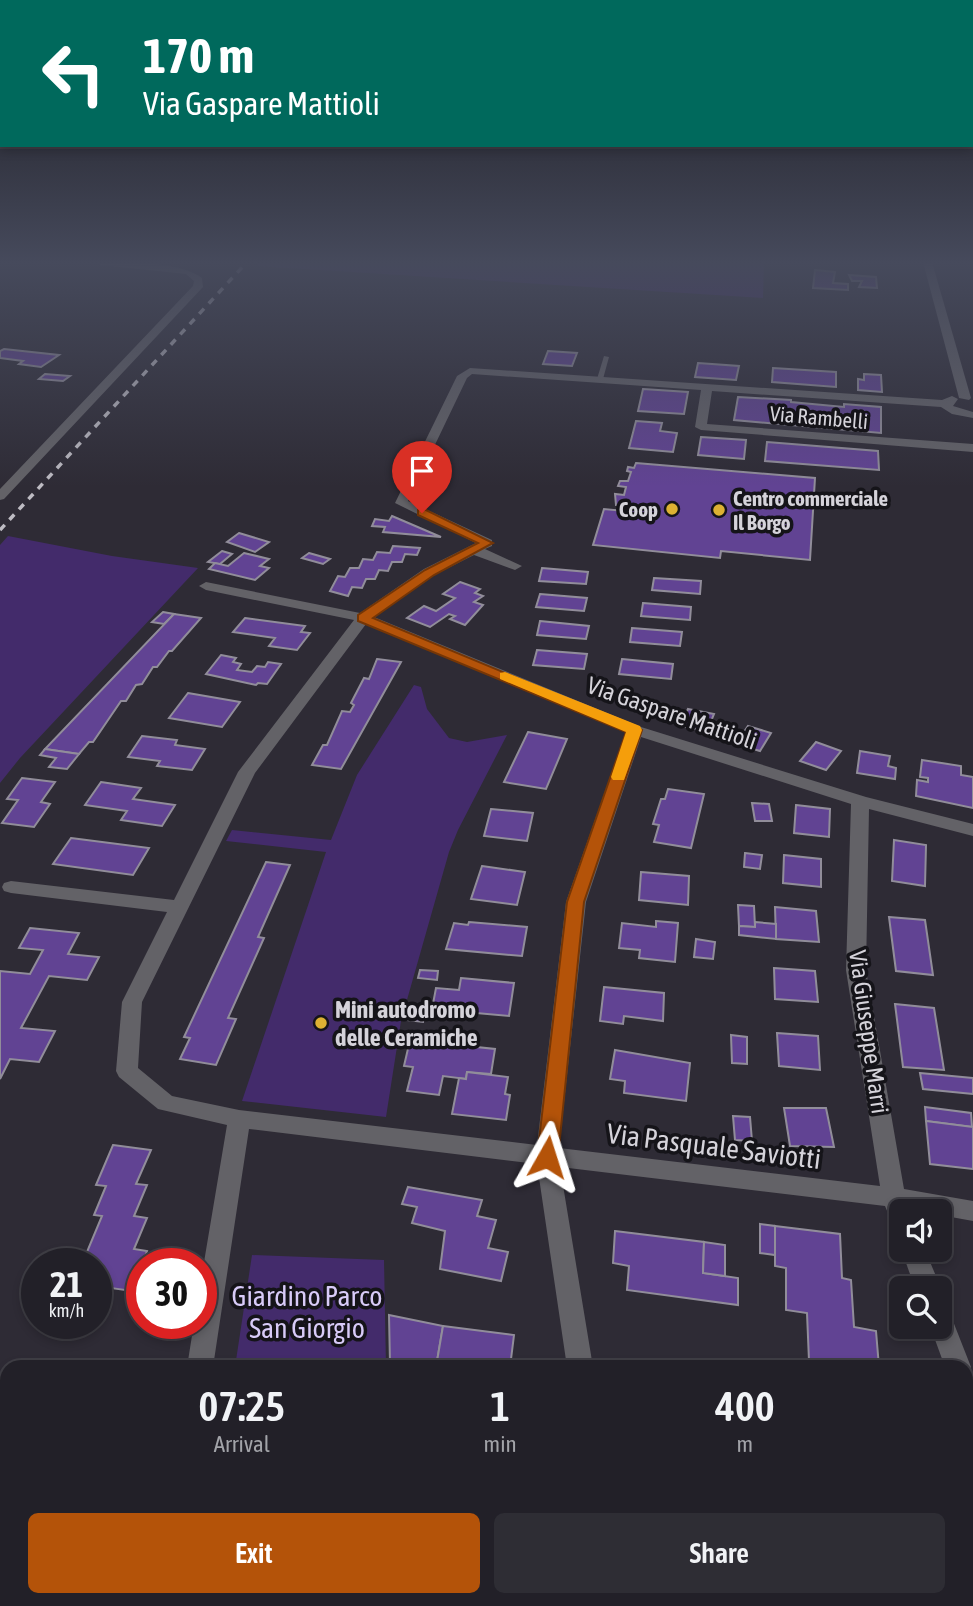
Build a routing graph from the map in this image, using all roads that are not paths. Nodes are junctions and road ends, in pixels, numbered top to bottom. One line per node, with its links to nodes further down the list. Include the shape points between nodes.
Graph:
1 (151, 337): 10 (street)
2 (950, 337): 6 (street)
3 (606, 357): 4 (lane)
4 (600, 379): 5 (street); 11 (street, via 483,371 461,376 401,503)
5 (708, 387): 7 (street); 9 (street, Via Rambelli, via 701,427)
6 (969, 398): 7 (street)
7 (946, 404): 8 (street)
8 (972, 418)
9 (973, 448)
10 (0, 496)
11 (481, 546): 12 (street); 14 (street, via 429,572)
12 (515, 566)
13 (206, 586): 14 (street, Via Gaspare Mattioli)
14 (363, 618): 15 (street, Via Gaspare Mattioli); 19 (street, via 247,772)
15 (635, 730): 16 (street, Via Gaspare Mattioli); 21 (street, via 576,902)
16 (860, 801): 17 (street, Via Gaspare Mattioli); 22 (street, Via Giuseppe Marri, via 856,970)
17 (973, 830)
18 (11, 887): 19 (street)
19 (179, 907): 20 (street, Via Pasquale Saviotti, via 132,1002 127,1071 166,1103)
20 (239, 1119): 21 (street, Via Pasquale Saviotti); 27 (street)
21 (547, 1157): 23 (street, Via Pasquale Saviotti); 28 (street)
22 (895, 1199)
23 (889, 1207)
24 (952, 1210): 25 (street, Via Pasquale Saviotti)
25 (973, 1211)
26 (948, 1339): 29 (street)
27 (201, 1360)
28 (579, 1360)
29 (955, 1360)

